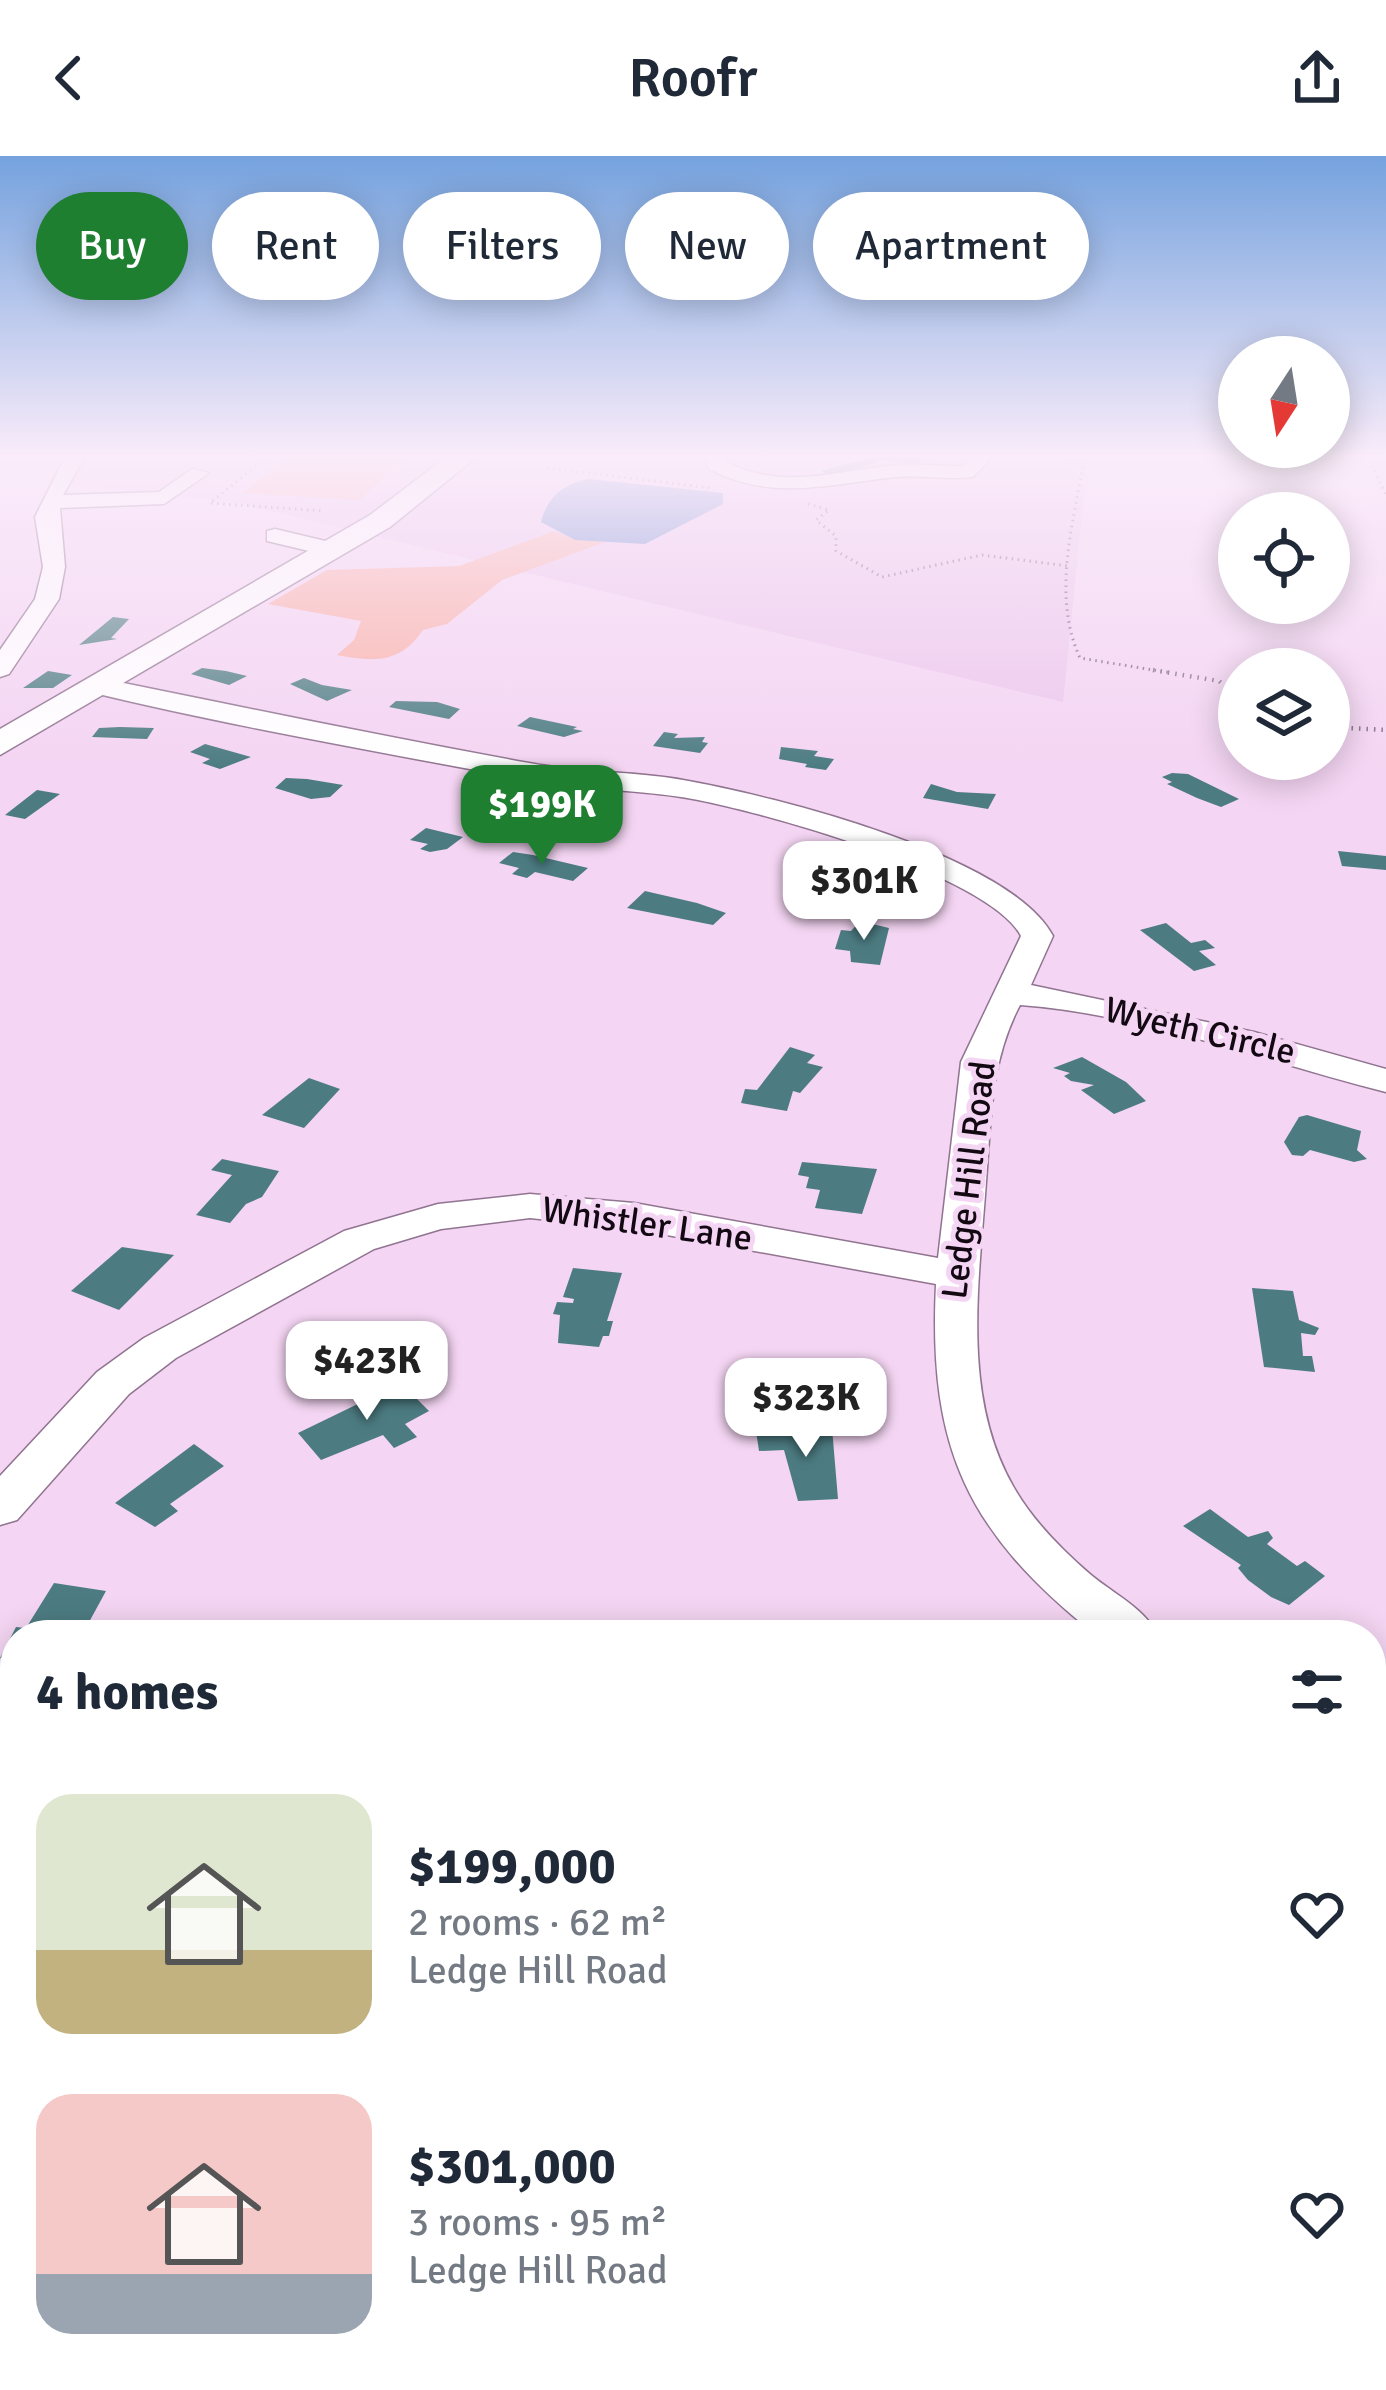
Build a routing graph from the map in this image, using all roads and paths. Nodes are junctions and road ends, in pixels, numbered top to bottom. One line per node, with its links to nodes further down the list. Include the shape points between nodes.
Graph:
1 (53, 559): 8 (street, via 47,599)
2 (313, 559): 10 (main road)
3 (851, 559): 4 (path, via 886,579 913,578)
4 (953, 559)
5 (974, 559): 7 (path)
6 (1070, 559): 7 (path)
7 (1069, 566): 9 (path, via 1069,642 1080,658)
8 (0, 669)
9 (1218, 681)
10 (99, 686): 13 (main road); 14 (street, Ledge Hill Road, via 799,816 958,874 1027,917 1037,936)
11 (1350, 728): 12 (path)
12 (1386, 730)
13 (0, 744)
14 (1011, 994): 15 (street, Wyeth Circle, via 1254,1043); 16 (street, Ledge Hill Road, via 971,1090)
15 (1386, 1081)
16 (958, 1276): 17 (street, Whistler Lane, via 634,1216 530,1206 438,1216 359,1240 160,1348 113,1383); 18 (street, Ledge Hill Road, via 952,1322 973,1463 1009,1526)
17 (0, 1508)
18 (1111, 1620)

